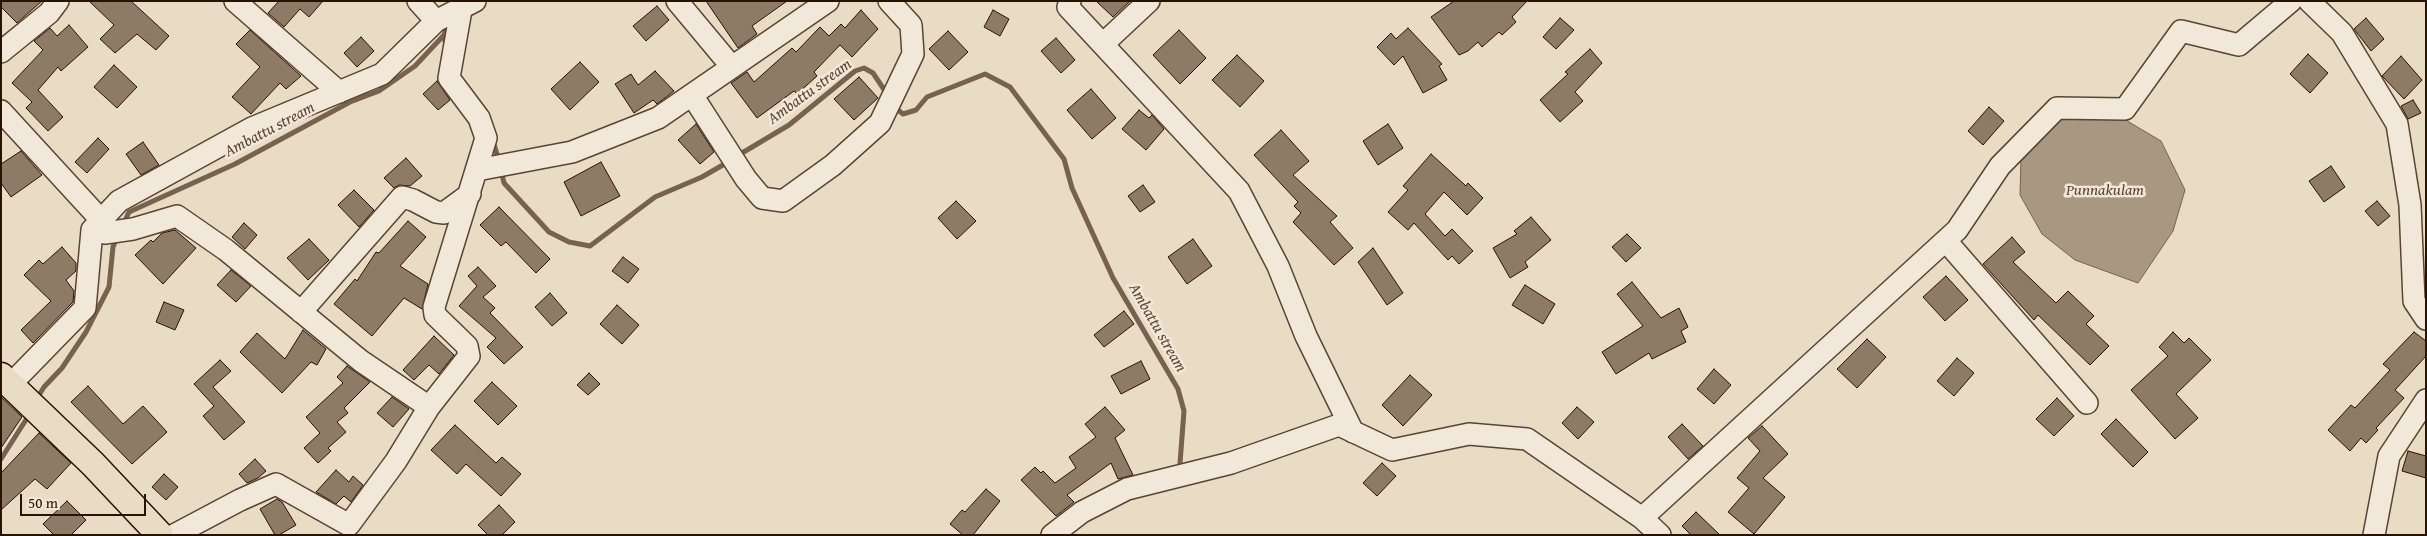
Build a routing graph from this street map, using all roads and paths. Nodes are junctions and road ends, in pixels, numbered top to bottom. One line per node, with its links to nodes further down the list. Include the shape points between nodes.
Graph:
1 (58, 1): 14 (street, via 49,13)
2 (235, 1): 16 (street)
3 (418, 1): 12 (street)
4 (676, 1): 15 (street)
5 (828, 1): 15 (street)
6 (889, 1): 17 (street, via 911,25 912,54 880,123 833,165 783,201 762,198)
7 (1070, 1): 13 (street, via 1068,7)
8 (1149, 1): 13 (street)
9 (2291, 1): 22 (street, via 2239,45 2181,31 2126,109 2057,108 2000,166)
10 (2309, 1): 24 (street, via 2342,33 2397,124 2410,205 2414,301)
11 (465, 7): 12 (street); 19 (street, via 449,78 479,118 486,138)
12 (438, 21): 16 (street, via 382,74)
13 (1103, 44): 29 (street, via 1239,191 1278,266 1306,336)
14 (1, 52)
15 (732, 67): 17 (street)
16 (339, 92): 21 (street, via 252,128 119,201)
17 (692, 94): 19 (street, via 658,118 572,152)
18 (1, 111): 21 (street)
19 (490, 168): 20 (street)
20 (470, 194): 23 (street, via 444,213 402,197); 28 (street, via 434,307 435,315 467,346 469,356)
21 (99, 228): 23 (street, via 133,229 177,216 226,250); 25 (street, via 85,308)
22 (1946, 241): 27 (street); 30 (street)
23 (301, 312): 28 (street, via 361,361)
24 (2426, 319)
25 (19, 393): 32 (main road)
26 (2426, 400): 36 (street, via 2389,456)
27 (2087, 403)
28 (429, 407): 31 (street)
29 (1353, 432): 30 (street, via 1392,450 1469,434 1527,439); 34 (street, via 1339,425 1231,463 1127,489 1082,512)
30 (1642, 518): 35 (street)
31 (353, 530): 33 (street, via 276,484)
32 (160, 535)
33 (174, 535)
34 (1052, 535)
35 (1660, 535)
36 (2374, 535)

